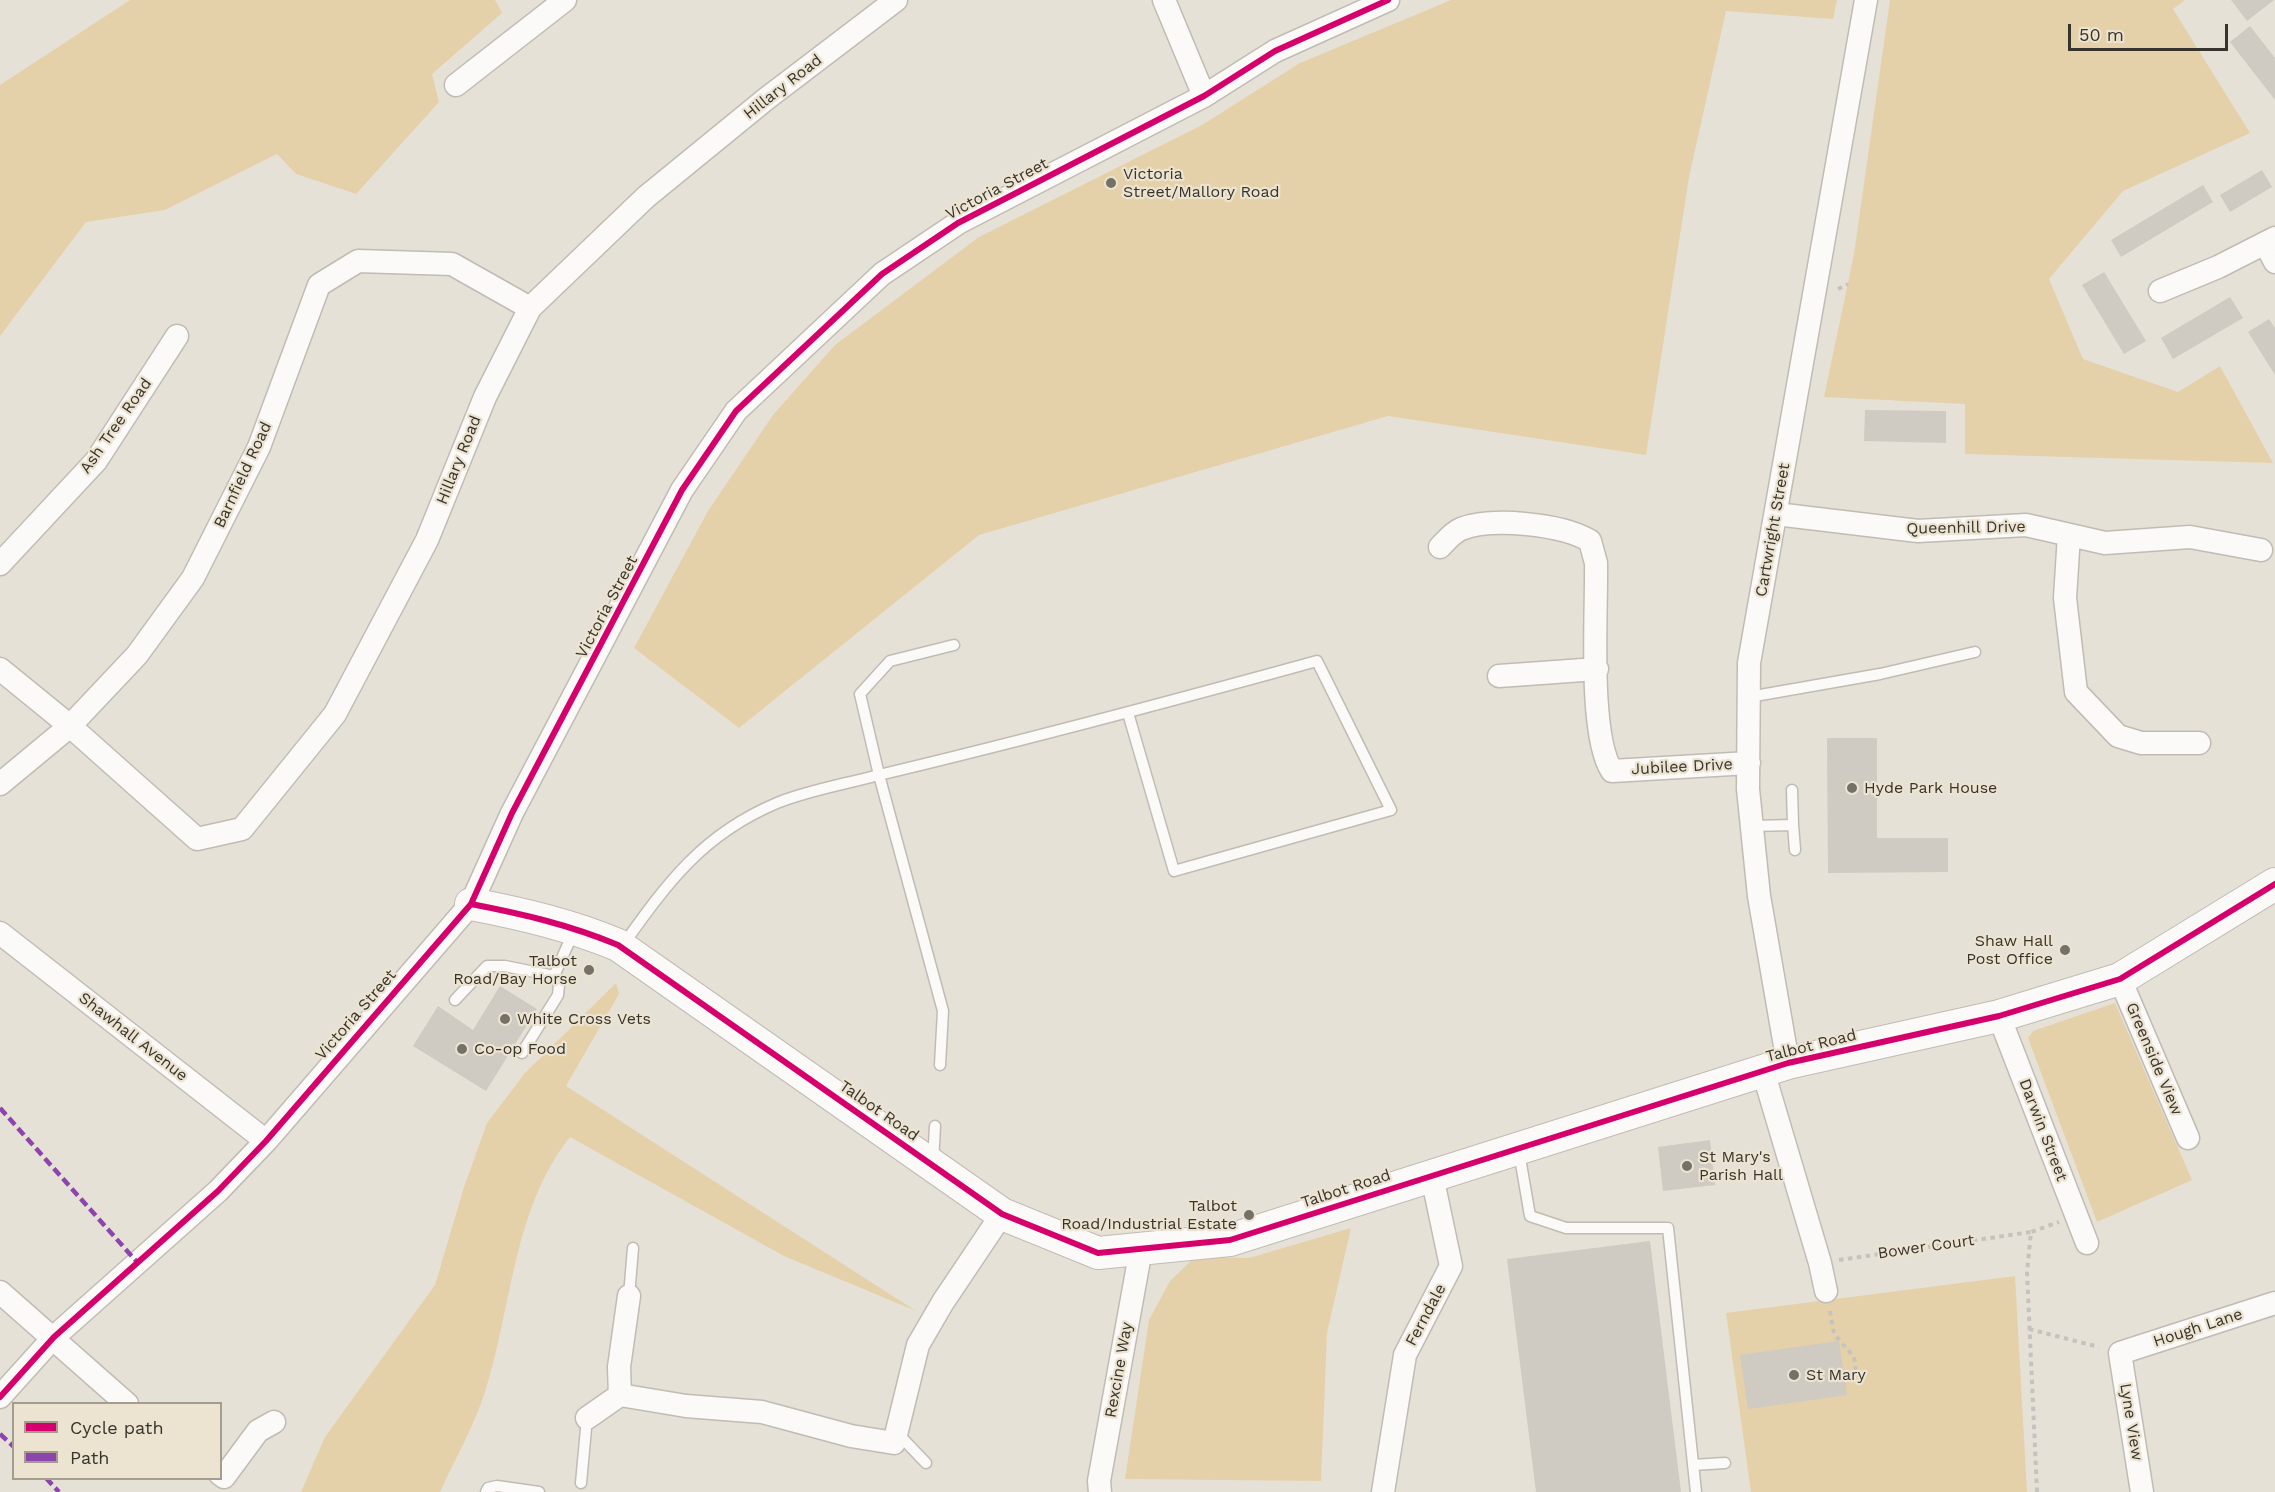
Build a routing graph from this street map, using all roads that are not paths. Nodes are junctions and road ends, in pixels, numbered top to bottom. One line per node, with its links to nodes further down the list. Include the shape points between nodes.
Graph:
1 (565, 0): 6 (street)
2 (1164, 0): 7 (street)
3 (1388, 0): 7 (street, Victoria Street, via 1275,51)
4 (1866, 0): 12 (street, Cartwright Street)
5 (885, 3): 10 (street, Hillary Road, via 646,197)
6 (456, 85)
7 (1204, 96): 34 (street, Victoria Street, via 949,230 882,274 736,411 682,490 512,813)
8 (2272, 247): 9 (street)
9 (2160, 291)
10 (530, 308): 24 (street, Barnfield Road, via 452,264 358,261 319,285 259,447 194,578 138,655); 24 (street, Hillary Road, via 485,397 427,540 335,714 242,829 197,839)
11 (177, 336): 16 (street, Ash Tree Road, via 96,461)
12 (1776, 514): 13 (street, Queenhill Drive, via 1918,531 2026,525); 22 (street, Cartwright Street, via 1749,663)
13 (2069, 535): 15 (street, Queenhill Drive, via 2105,543 2190,537); 25 (street, via 2065,598 2076,692 2118,736 2141,743)
14 (1440, 547): 20 (street, Jubilee Drive, via 1454,533 1487,524 1564,530 1590,541 1596,563)
15 (2261, 550)
16 (0, 564)
17 (954, 645): 27 (lane, via 890,661 860,694)
18 (1975, 652): 22 (lane, via 1880,674)
19 (0, 669): 24 (street)
20 (1597, 669): 21 (street); 26 (street, Jubilee Drive, via 1598,730 1604,759 1612,771)
21 (1498, 676)
22 (1749, 697): 26 (street, Cartwright Street)
23 (1128, 713): 23 (lane, via 1317,661 1391,810 1174,871); 27 (lane)
24 (70, 726): 28 (street, Barnfield Road)
25 (2199, 743)
26 (1749, 763): 31 (street, Cartwright Street)
27 (879, 775): 37 (lane, via 778,802 736,823 693,855); 43 (lane, via 943,1011)
28 (0, 784)
29 (1792, 790): 30 (lane)
30 (1793, 825): 31 (lane); 32 (lane)
31 (1752, 826): 44 (street, Cartwright Street)
32 (1795, 850)
33 (2275, 884): 39 (street, Talbot Road)
34 (471, 904): 35 (street, Talbot Road); 47 (street, Victoria Street)
35 (576, 927): 37 (street, Talbot Road); 38 (lane)
36 (0, 933): 47 (street, Shawhall Avenue)
37 (621, 947): 49 (street, Talbot Road)
38 (554, 976): 40 (lane, via 487,966); 42 (lane, via 559,985 558,995)
39 (2120, 979): 41 (street, Talbot Road); 46 (street, Greenside View)
40 (455, 1000)
41 (1999, 1016): 44 (street, Talbot Road); 52 (street, Darwin Street)
42 (522, 1053)
43 (940, 1065)
44 (1775, 1067): 48 (street, Talbot Road); 55 (street, Cartwright Street)
45 (935, 1126): 49 (lane)
46 (2188, 1138)
47 (266, 1142): 59 (street, Victoria Street, via 218,1191)
48 (1518, 1149): 50 (street, Talbot Road); 69 (lane, via 1530,1216 1566,1228 1668,1228)
49 (933, 1166): 51 (street, Talbot Road)
50 (1432, 1176): 54 (street, Talbot Road, via 1230,1240); 75 (street, Ferndale, via 1451,1266 1405,1355)
51 (1002, 1214): 54 (street, Talbot Road, via 1098,1253); 66 (street, via 918,1345)
52 (2087, 1243)
53 (633, 1248): 57 (lane)
54 (1141, 1249): 74 (street, Rexcine Way)
55 (1826, 1291)
56 (0, 1292): 59 (street)
57 (628, 1296): 61 (street, via 619,1367)
58 (2275, 1303): 60 (street, Hough Lane)
59 (54, 1337): 62 (street, Victoria Street); 63 (street)
60 (2120, 1353): 77 (street, Lyne View)
61 (620, 1395): 64 (street); 66 (street, via 686,1406 762,1412 851,1436)
62 (0, 1397)
63 (125, 1402)
64 (587, 1418): 71 (lane)
65 (274, 1422): 70 (street, via 258,1431)
66 (894, 1443): 67 (lane, via 904,1440)
67 (926, 1463)
68 (1725, 1463): 69 (lane)
69 (1693, 1465): 76 (lane)
70 (222, 1478)
71 (581, 1483)
72 (486, 1492): 73 (lane, via 497,1486)
73 (535, 1492)
74 (1100, 1492)
75 (1383, 1492)
76 (1696, 1492)
77 (2142, 1492)

